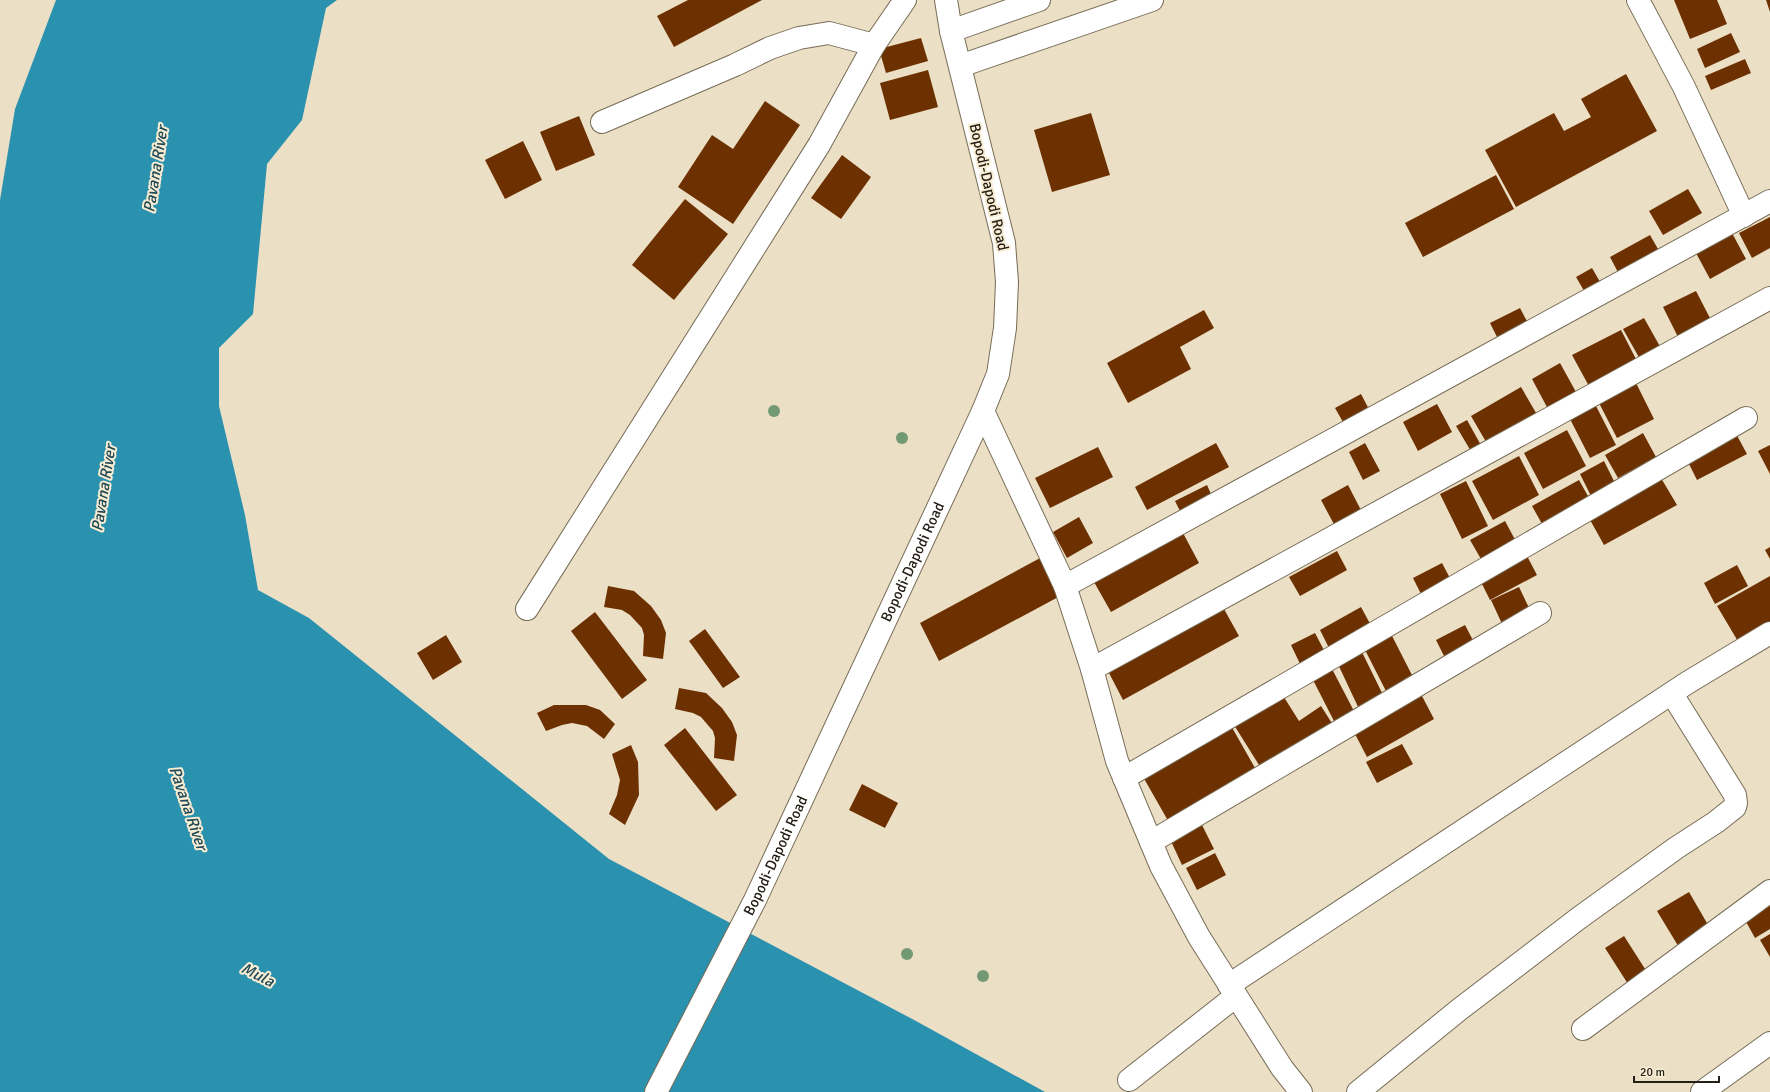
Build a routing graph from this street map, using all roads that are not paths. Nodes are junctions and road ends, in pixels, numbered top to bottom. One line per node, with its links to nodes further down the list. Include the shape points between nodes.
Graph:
1 (905, 0): 7 (street)
2 (946, 0): 6 (street, Bopodi-Dapodi Road)
3 (1039, 0): 6 (street)
4 (1152, 0): 8 (street)
5 (1638, 0): 11 (street, via 1684,87)
6 (951, 31): 8 (street, Bopodi-Dapodi Road)
7 (874, 45): 9 (street, via 829,33 799,38 770,48); 16 (street, via 819,145)
8 (960, 66): 13 (street, Bopodi-Dapodi Road, via 1004,243 1007,282 1005,328 998,374)
9 (602, 122)
10 (1770, 201): 11 (street)
11 (1744, 216): 15 (street)
12 (1770, 298): 19 (street)
13 (983, 411): 15 (street); 28 (street, Bopodi-Dapodi Road, via 755,900)
14 (1746, 418): 21 (street)
15 (1066, 586): 19 (street)
16 (528, 609)
17 (1540, 613): 22 (street)
18 (1770, 633): 20 (street)
19 (1092, 670): 21 (street)
20 (1672, 694): 24 (street); 30 (street, via 1735,795 1735,806 1579,918 1460,1009)
21 (1124, 778): 22 (street)
22 (1151, 842): 24 (street, via 1199,937)
23 (1770, 891): 25 (street)
24 (1233, 991): 27 (street); 29 (street, via 1282,1068)
25 (1583, 1029)
26 (1770, 1043): 31 (street)
27 (1129, 1080)
28 (656, 1092)
29 (1301, 1092)
30 (1358, 1092)
31 (1702, 1092)

